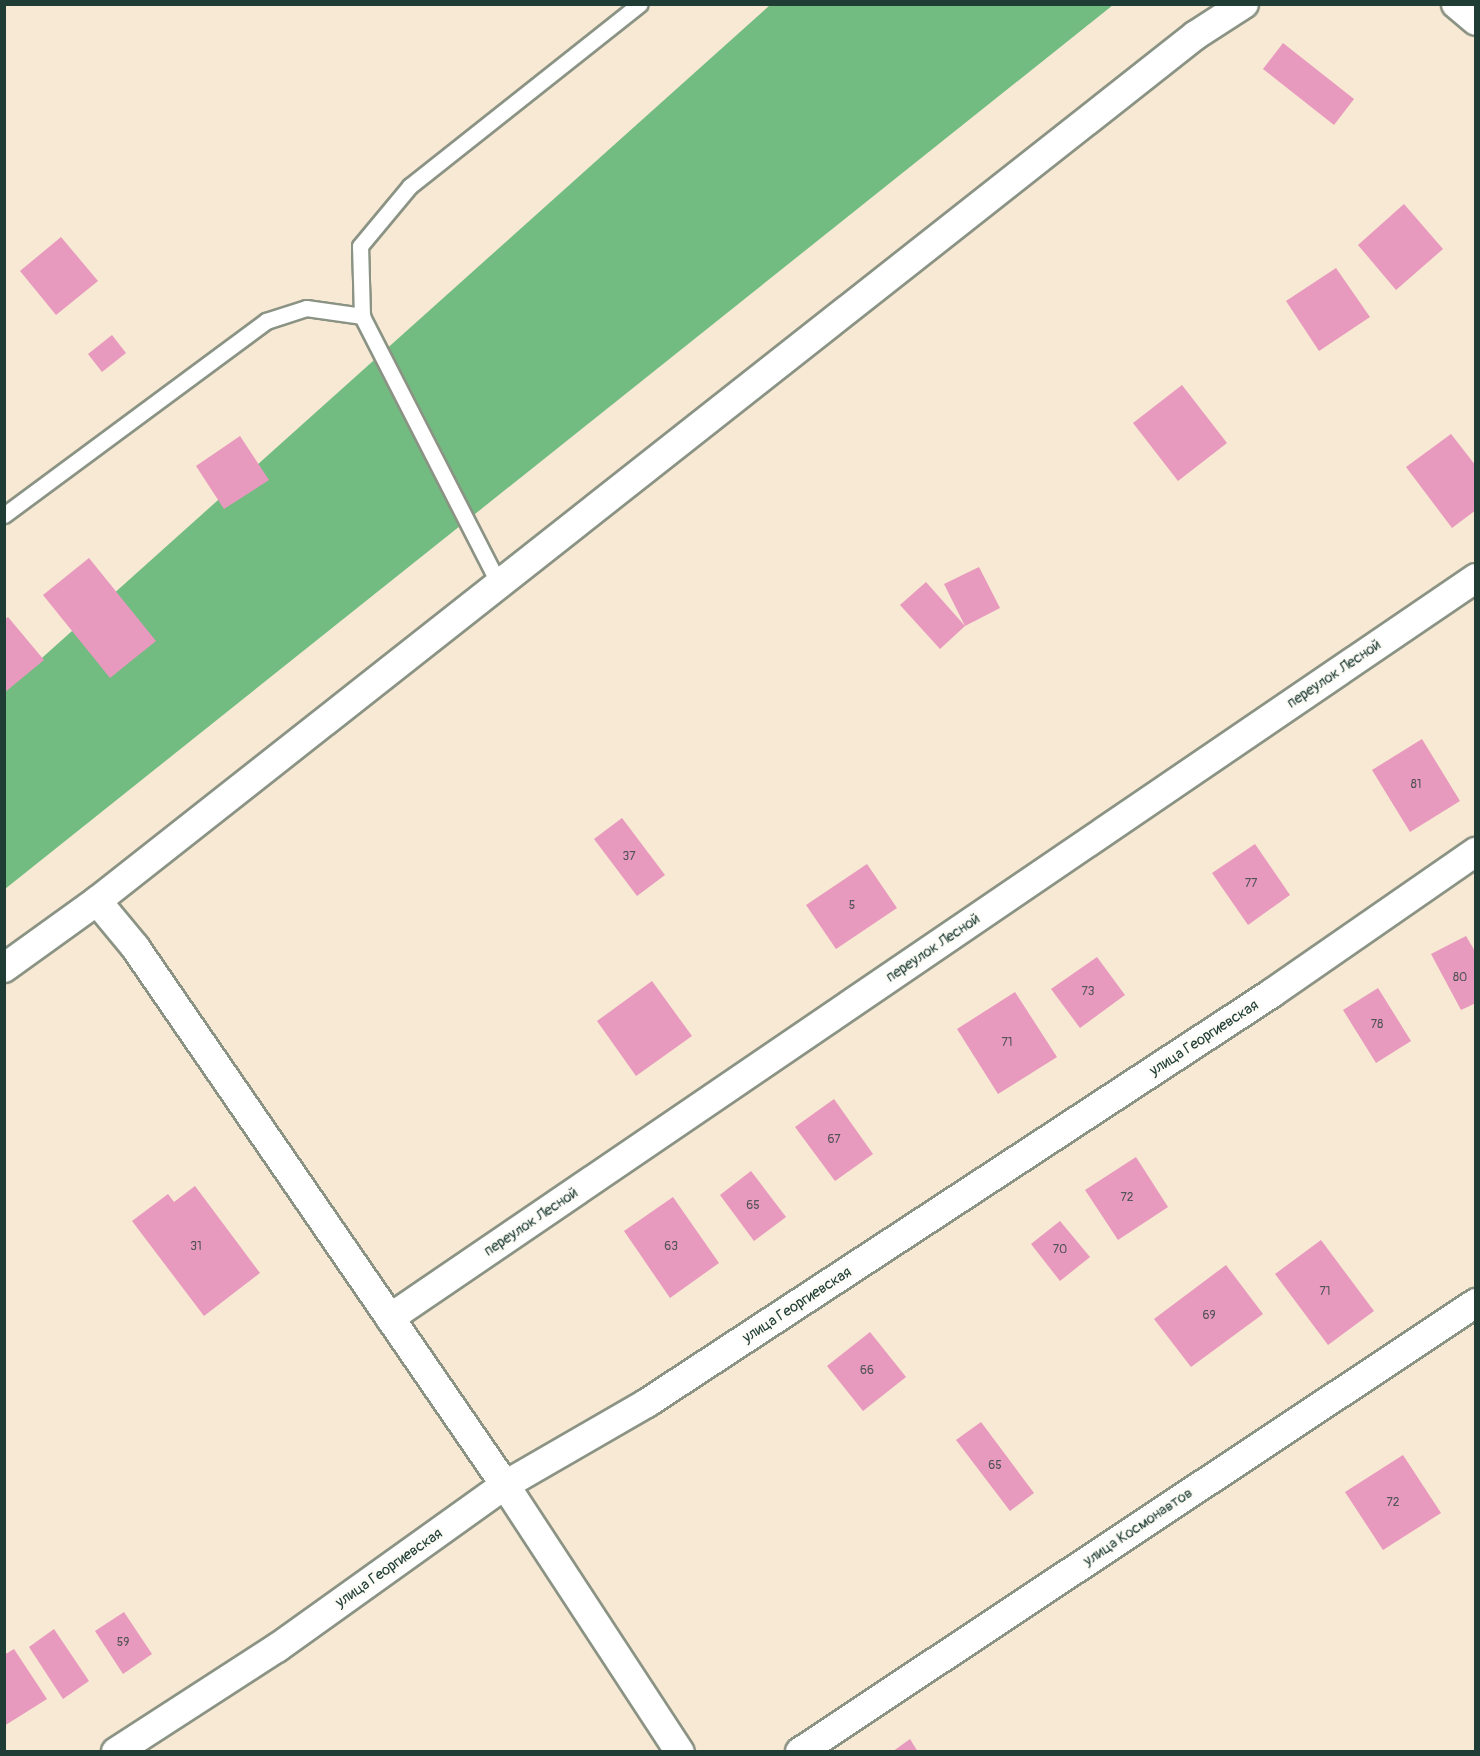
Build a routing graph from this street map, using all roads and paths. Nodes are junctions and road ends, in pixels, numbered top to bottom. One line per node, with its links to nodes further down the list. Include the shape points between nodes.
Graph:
1 (640, 4): 5 (lane, via 410,186 360,246)
2 (1244, 4): 8 (street, via 1196,35)
3 (1456, 4): 4 (street)
4 (1476, 21)
5 (362, 316): 6 (lane, via 306,308 266,321); 8 (lane)
6 (4, 515)
7 (1476, 578): 13 (street, переулок Лесной)
8 (499, 584): 10 (street)
9 (1476, 852): 14 (street, улица Георгиевская, via 1272,993 657,1397)
10 (97, 901): 11 (street); 13 (street, via 135,947)
11 (4, 968)
12 (1476, 1303): 17 (street, улица Космонавтов)
13 (390, 1318): 14 (street)
14 (505, 1485): 15 (street, улица Георгиевская, via 277,1648); 16 (street)
15 (116, 1752)
16 (680, 1752)
17 (800, 1752)

